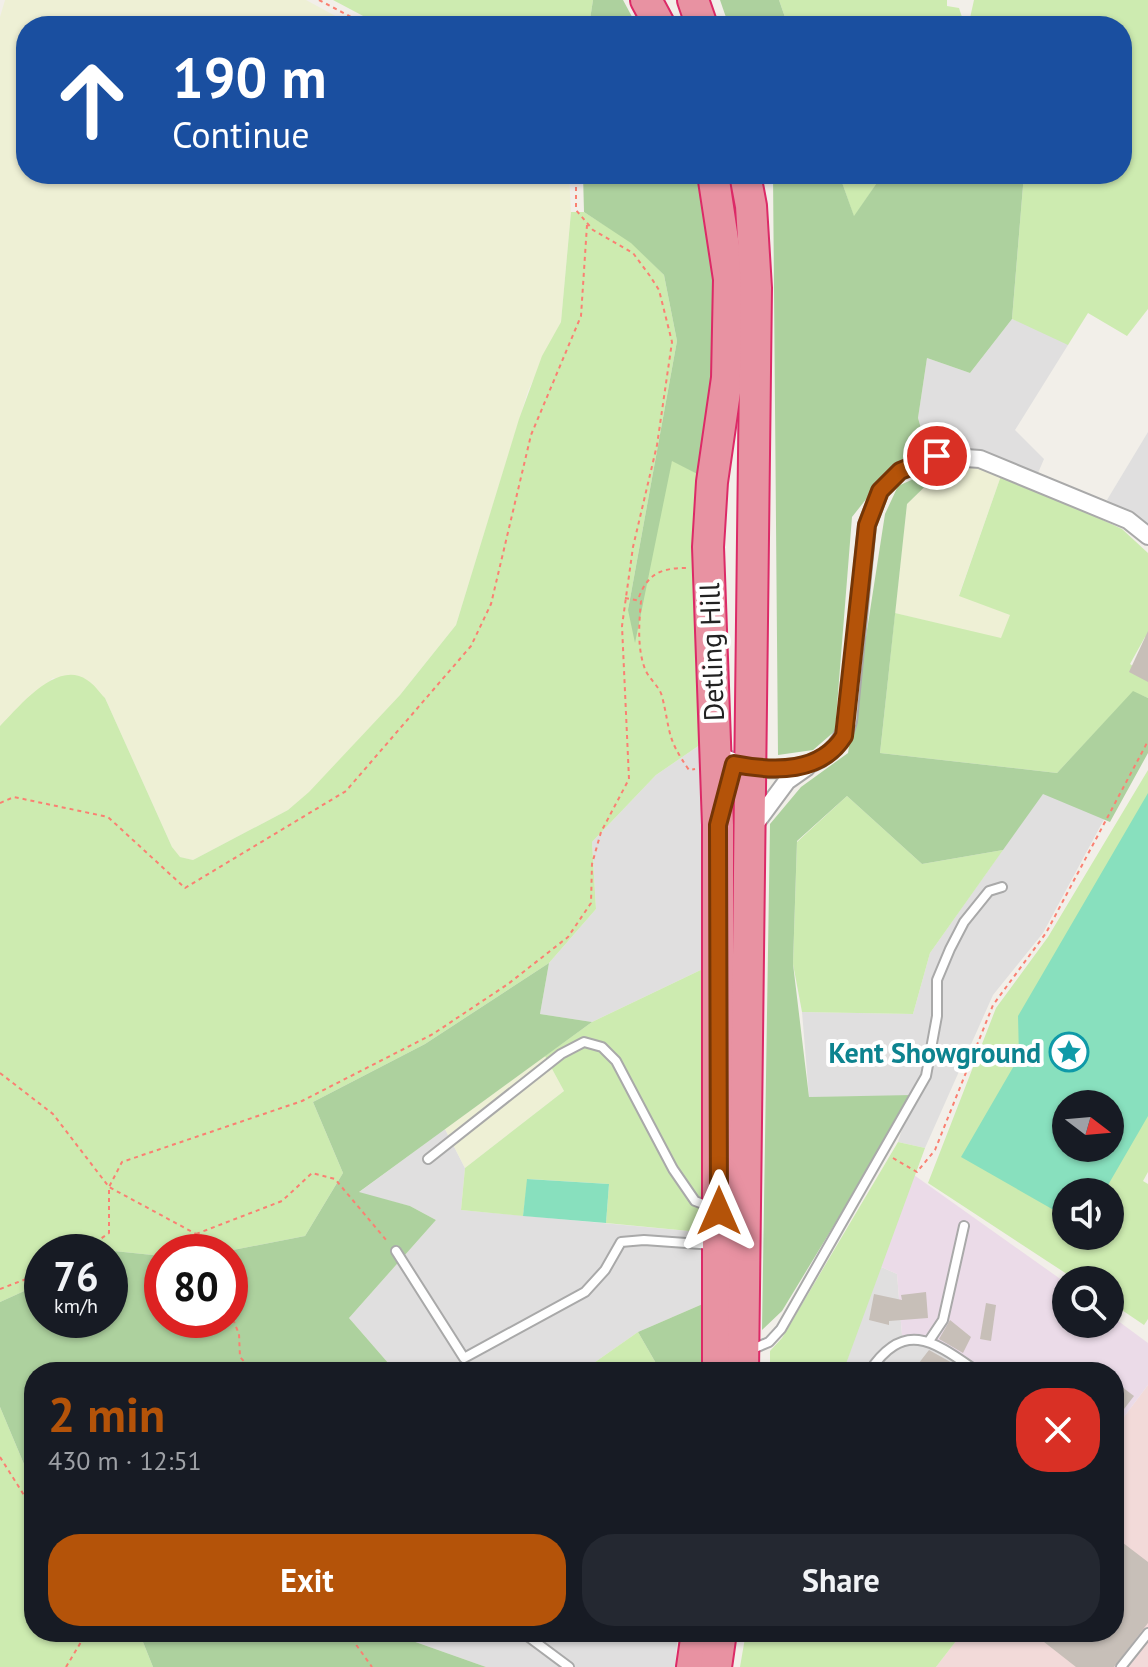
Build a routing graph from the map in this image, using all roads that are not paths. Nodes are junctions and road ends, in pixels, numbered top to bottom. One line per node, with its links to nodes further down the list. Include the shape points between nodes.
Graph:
1 (715, 184): 4 (highway, Detling Hill, via 729,279 727,378 712,482 709,569)
2 (746, 184): 4 (highway, Detling Hill, via 756,288)
3 (1148, 536): 5 (street, via 1128,520 980,459 937,456 900,471 880,491 867,525 844,736 828,757)
4 (737, 765): 5 (street); 6 (street); 7 (highway, Detling Hill); 10 (highway, Detling Hill, via 718,825)
5 (808, 766): 6 (street)
6 (772, 800): 7 (street)
7 (751, 830): 16 (highway, Detling Hill)
8 (1002, 887): 16 (lane, via 989,891 964,922 937,980 937,1016 926,1076 781,1329)
9 (428, 1159): 10 (lane, via 561,1054 584,1042 602,1047 616,1061 673,1169 695,1201)
10 (719, 1211): 12 (highway, Detling Hill)
11 (964, 1226): 14 (lane, via 943,1320)
12 (719, 1246): 13 (lane, via 621,1242 585,1292 464,1358); 15 (highway, Detling Hill)
13 (396, 1251)
14 (929, 1341): 17 (lane, via 900,1340); 18 (lane)
15 (718, 1362)
16 (744, 1362)
17 (875, 1362)
18 (962, 1362)
19 (1148, 1633): 26 (lane)
20 (535, 1642): 23 (lane)
21 (696, 1642): 24 (highway)
22 (720, 1642): 25 (highway)
23 (569, 1667)
24 (692, 1667)
25 (716, 1667)
26 (1121, 1667)

